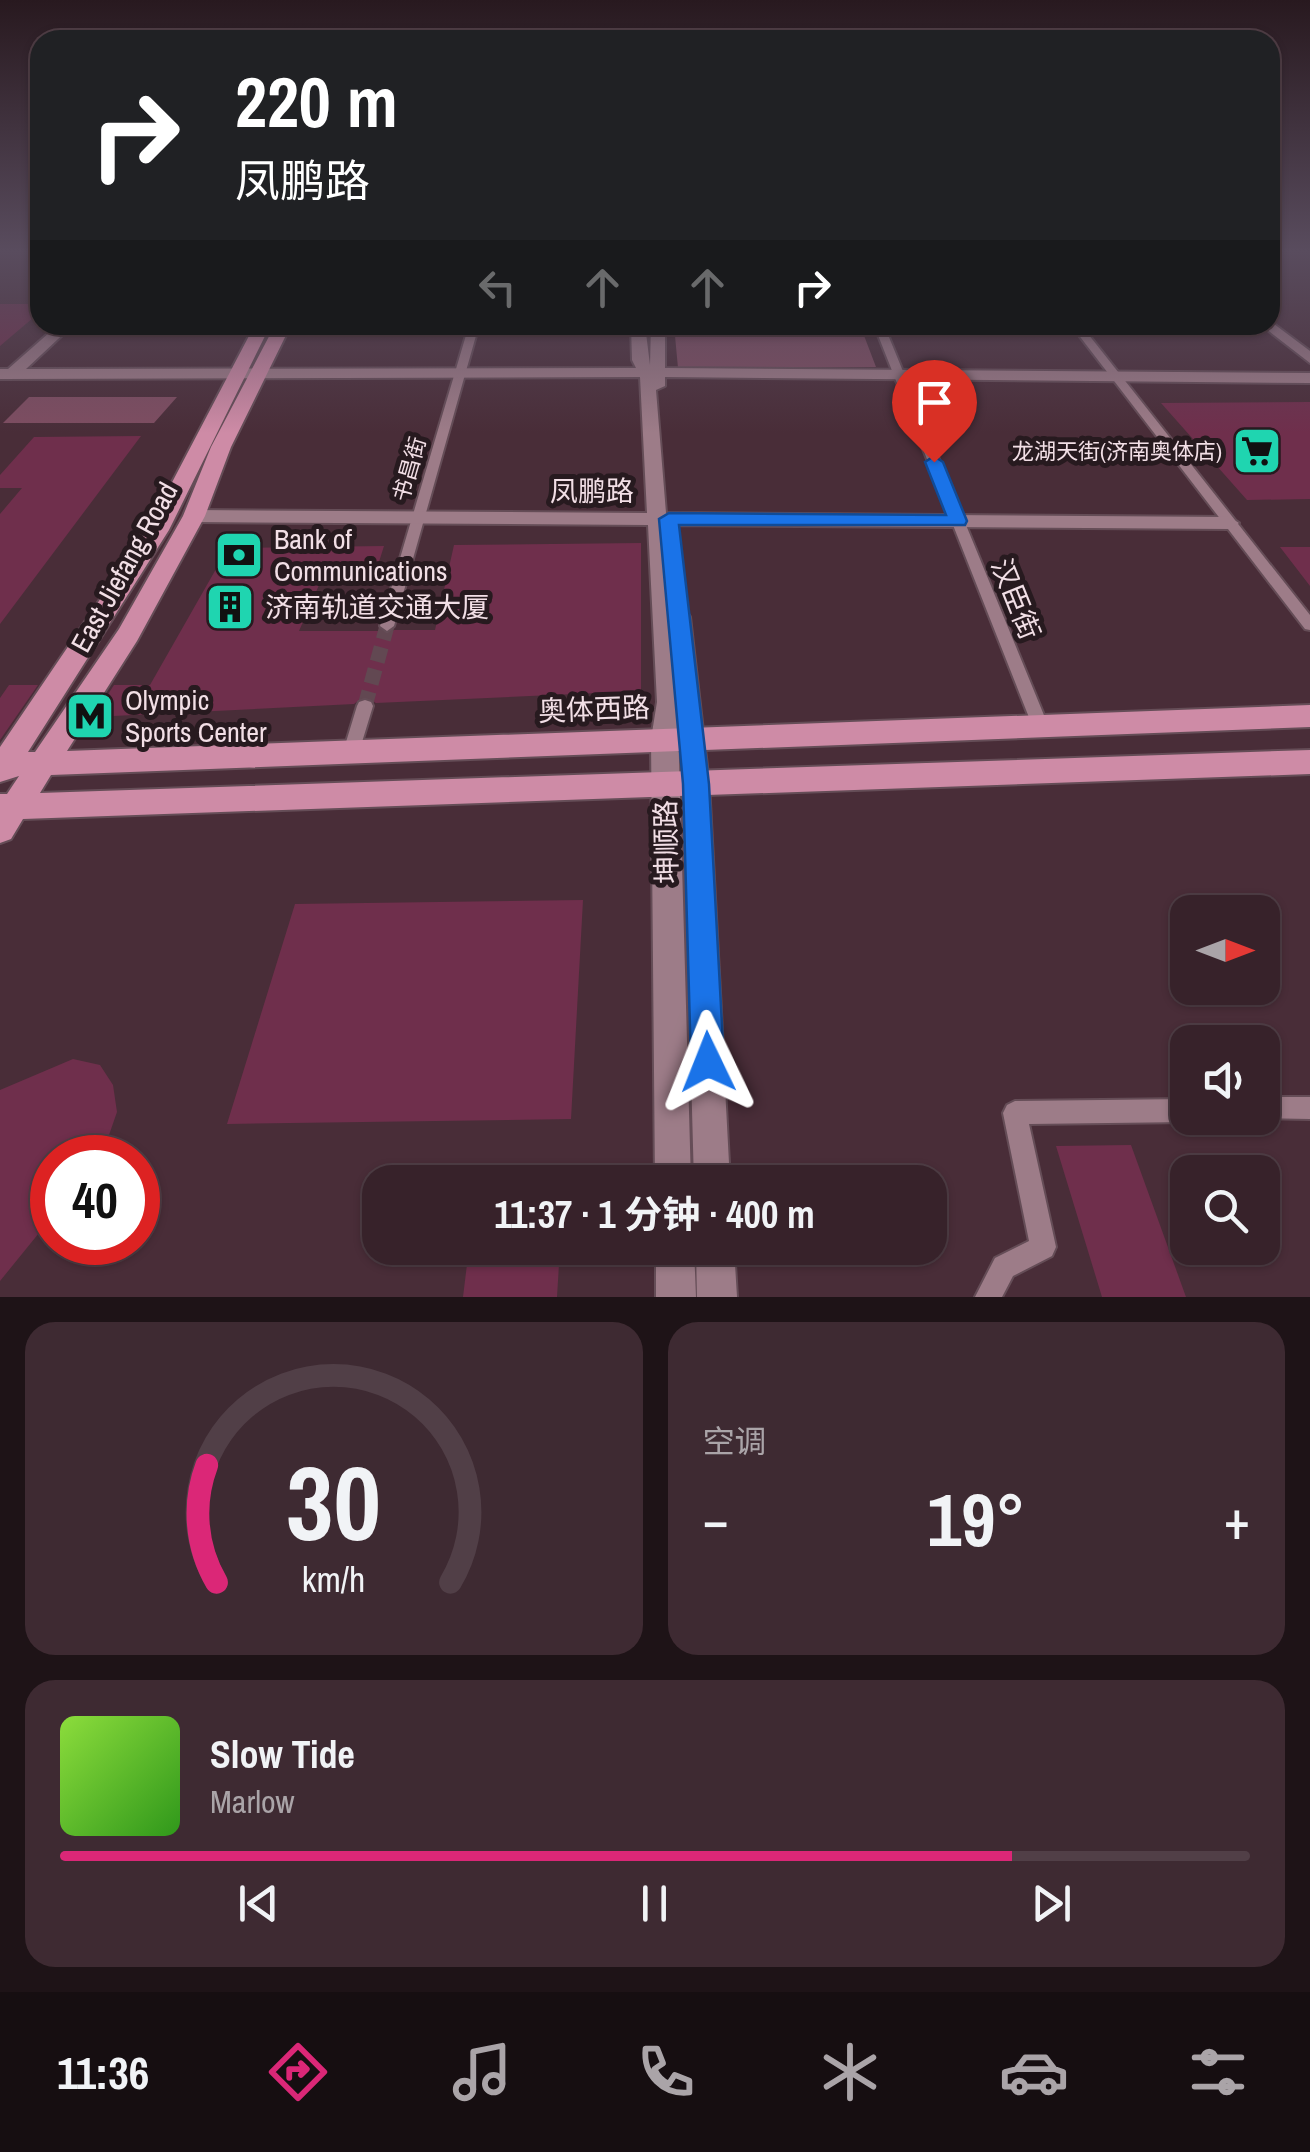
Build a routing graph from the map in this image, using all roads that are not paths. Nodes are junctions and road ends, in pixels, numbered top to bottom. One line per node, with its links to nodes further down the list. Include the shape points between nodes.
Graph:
1 (1280, 334): 10 (street)
2 (54, 335): 16 (street)
3 (260, 335): 11 (main road, East Jiefang Road)
4 (274, 335): 11 (main road, East Jiefang Road)
5 (471, 335): 12 (street, 书昌街)
6 (638, 335): 14 (street, 坤顺路, via 639,360)
7 (659, 335): 14 (street, 坤顺路, via 660,360)
8 (883, 335): 13 (street, 汉臣街)
9 (1084, 335): 15 (street)
10 (1310, 359)
11 (246, 372): 12 (street); 16 (street); 18 (main road, East Jiefang Road); 32 (main road, East Jiefang Road, via 102,622)
12 (461, 372): 14 (street); 19 (street, 书昌街)
13 (898, 372): 14 (street); 15 (street); 21 (street, 汉臣街)
14 (651, 373): 20 (street, 坤顺路)
15 (1116, 376): 17 (street); 22 (street)
16 (4, 377)
17 (1310, 378)
18 (194, 516): 19 (street, 凤鹏路); 31 (main road, East Jiefang Road, via 128,635)
19 (419, 517): 20 (street, 凤鹏路); 24 (street, 书昌街)
20 (663, 519): 21 (street, 凤鹏路); 28 (street, 坤顺路)
21 (958, 521): 22 (street, 凤鹏路); 27 (street, 汉臣街)
22 (1229, 523): 23 (street)
23 (1310, 625)
24 (388, 626)
25 (364, 706): 29 (street)
26 (1310, 716): 27 (main road, 奥体西路)
27 (1040, 724): 28 (main road, 奥体西路)
28 (676, 739): 29 (main road, 奥体西路); 33 (street, 坤顺路)
29 (351, 752): 31 (main road, 奥体西路)
30 (1310, 762): 33 (main road)
31 (42, 764): 32 (main road, 奥体西路); 34 (main road, East Jiefang Road)
32 (1, 766)
33 (680, 785): 34 (main road); 38 (street, 坤顺路); 39 (street, 坤顺路)
34 (5, 814)
35 (1280, 1108): 36 (street)
36 (1310, 1108)
37 (1170, 1110): 44 (street, via 1015,1113 1042,1247 1004,1267)
38 (673, 1165)
39 (711, 1165)
40 (675, 1265): 42 (street)
41 (716, 1265): 43 (street)
42 (676, 1297)
43 (717, 1297)
44 (988, 1297)

